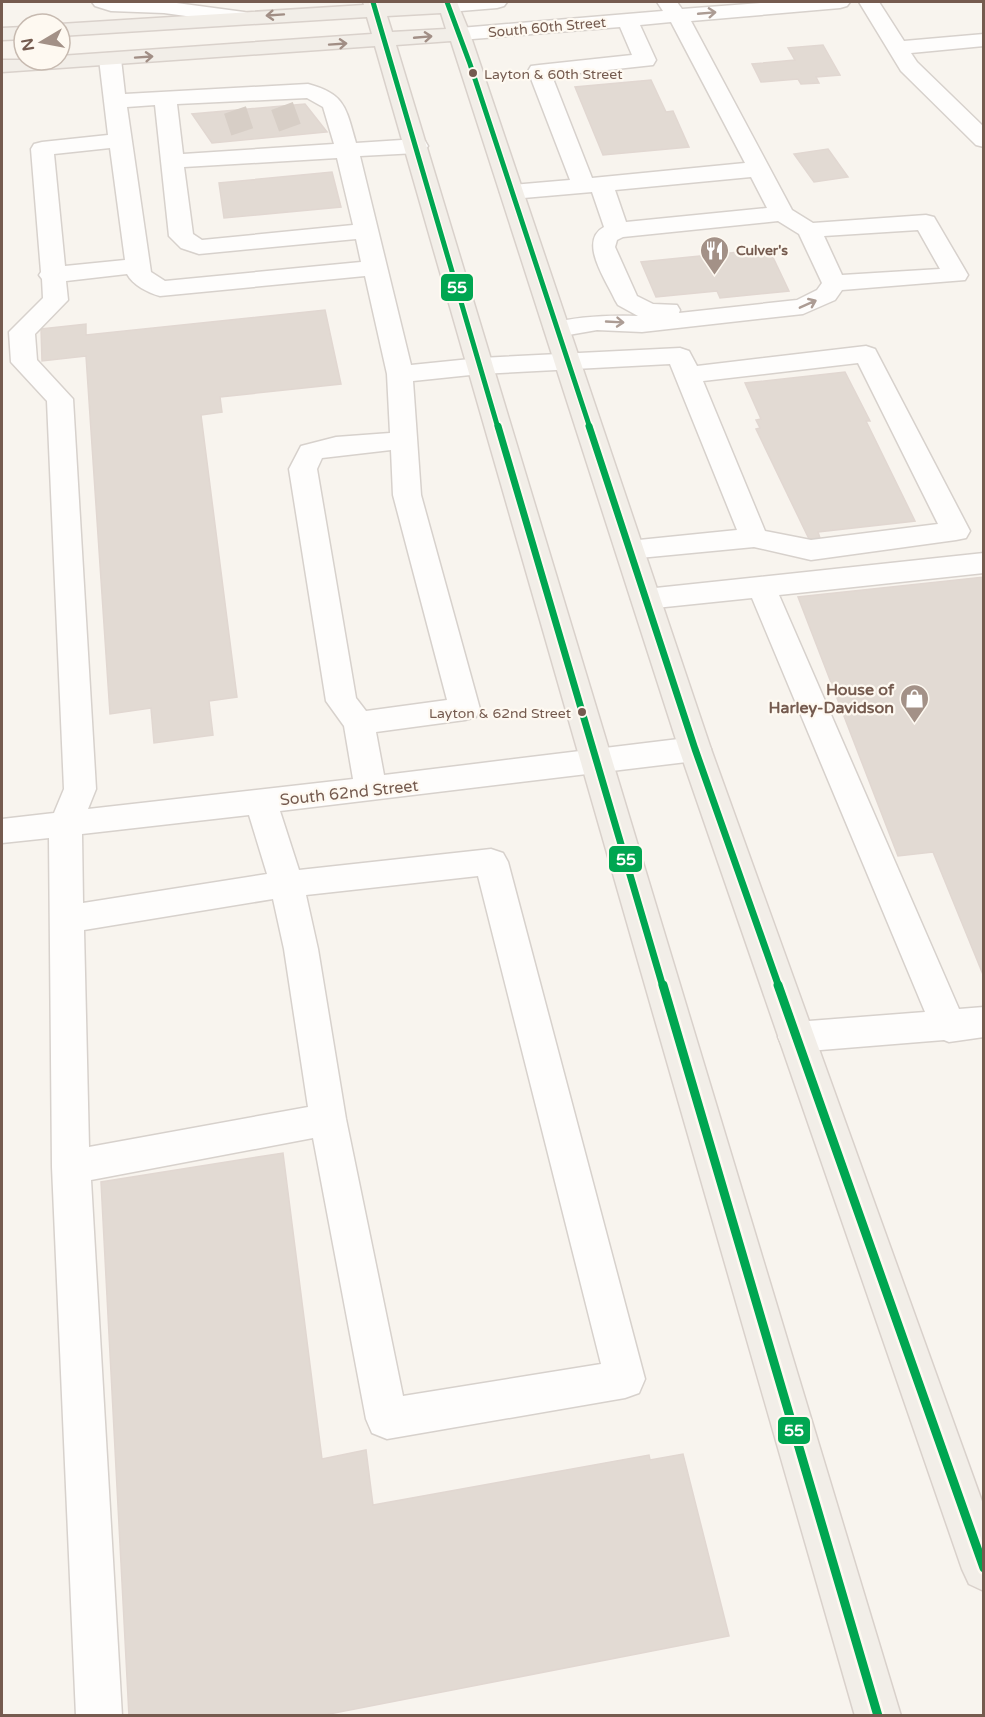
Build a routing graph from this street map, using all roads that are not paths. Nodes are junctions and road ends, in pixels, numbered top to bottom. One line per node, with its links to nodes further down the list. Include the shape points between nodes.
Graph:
1 (102, 2): 8 (street)
2 (496, 2): 5 (street, South 60th Street)
3 (840, 2): 7 (street, South 60th Street, one-way to 3)
4 (869, 2): 15 (street)
5 (448, 4): 6 (main road, South 60th Street); 12 (main road)
6 (374, 5): 8 (main road, South 60th Street, one-way to 8); 14 (main road)
7 (671, 9): 9 (street, South 60th Street); 25 (street, via 689,33)
8 (244, 18): 10 (main road, South 60th Street)
9 (627, 20): 12 (street, South 60th Street); 26 (street, via 645,60 538,71)
10 (108, 27): 11 (main road, South 60th Street); 16 (main road)
11 (72, 29)
12 (460, 34): 14 (main road, South 60th Street, one-way to 12); 27 (main road)
13 (984, 39): 15 (street)
14 (386, 40): 16 (main road, South 60th Street, one-way to 14); 22 (main road)
15 (898, 48): 20 (street, via 909,66)
16 (110, 59): 17 (main road, South 60th Street); 19 (street)
17 (2, 66)
18 (165, 98): 19 (street); 23 (street, via 233,103 281,99 308,91 319,94 333,104); 24 (street)
19 (115, 101): 21 (street)
20 (984, 140)
21 (120, 141): 32 (street); 34 (street, via 42,149)
22 (417, 146): 23 (street); 39 (main road)
23 (347, 150): 24 (street, via 296,144); 31 (street)
24 (172, 161): 31 (street, via 181,236 199,247)
25 (759, 169): 26 (street); 28 (street)
26 (592, 185): 27 (street); 29 (street)
27 (512, 192): 37 (main road)
28 (782, 214): 29 (street); 30 (street)
29 (617, 230): 36 (street, via 606,236 603,247 627,300 649,312 736,303)
30 (809, 230): 35 (street); 35 (street, via 926,222 956,275)
31 (367, 231): 33 (street)
32 (138, 266): 33 (street, via 139,275 160,289); 34 (street)
33 (373, 268): 40 (street)
34 (51, 275): 53 (street, via 56,300 22,332 24,362 60,399 80,789)
35 (834, 283): 36 (street, one-way to 35, via 803,307 826,295)
36 (767, 311): 37 (street, one-way to 36, via 597,322 642,324)
37 (557, 329): 38 (main road)
38 (567, 360): 39 (street); 41 (street, via 680,356); 44 (main road)
39 (480, 366): 40 (street); 50 (main road)
40 (400, 374): 42 (street)
41 (689, 375): 43 (street); 43 (street, via 866,354 956,531 811,550)
42 (402, 441): 48 (street, via 311,452 303,470 341,701); 48 (street, via 406,495 465,709)
43 (754, 538): 44 (street)
44 (629, 549): 47 (main road)
45 (984, 563): 46 (street)
46 (762, 588): 47 (street); 58 (street)
47 (646, 599): 49 (main road)
48 (359, 723): 51 (street)
49 (695, 749): 50 (street, South 62nd Street); 59 (main road)
50 (596, 763): 51 (street, South 62nd Street); 64 (main road)
51 (370, 789): 52 (street, South 62nd Street)
52 (261, 801): 53 (street, South 62nd Street); 55 (street)
53 (65, 824): 54 (street, South 62nd Street); 56 (street)
54 (2, 831)
55 (287, 884): 56 (street); 60 (street); 60 (street, via 491,862 625,1379 387,1419)
56 (66, 919): 61 (street)
57 (984, 1022): 58 (street)
58 (950, 1027): 59 (street)
59 (796, 1037): 62 (main road)
60 (328, 1119): 61 (street)
61 (71, 1167): 63 (street)
62 (984, 1569)
63 (99, 1716)
64 (878, 1716)

